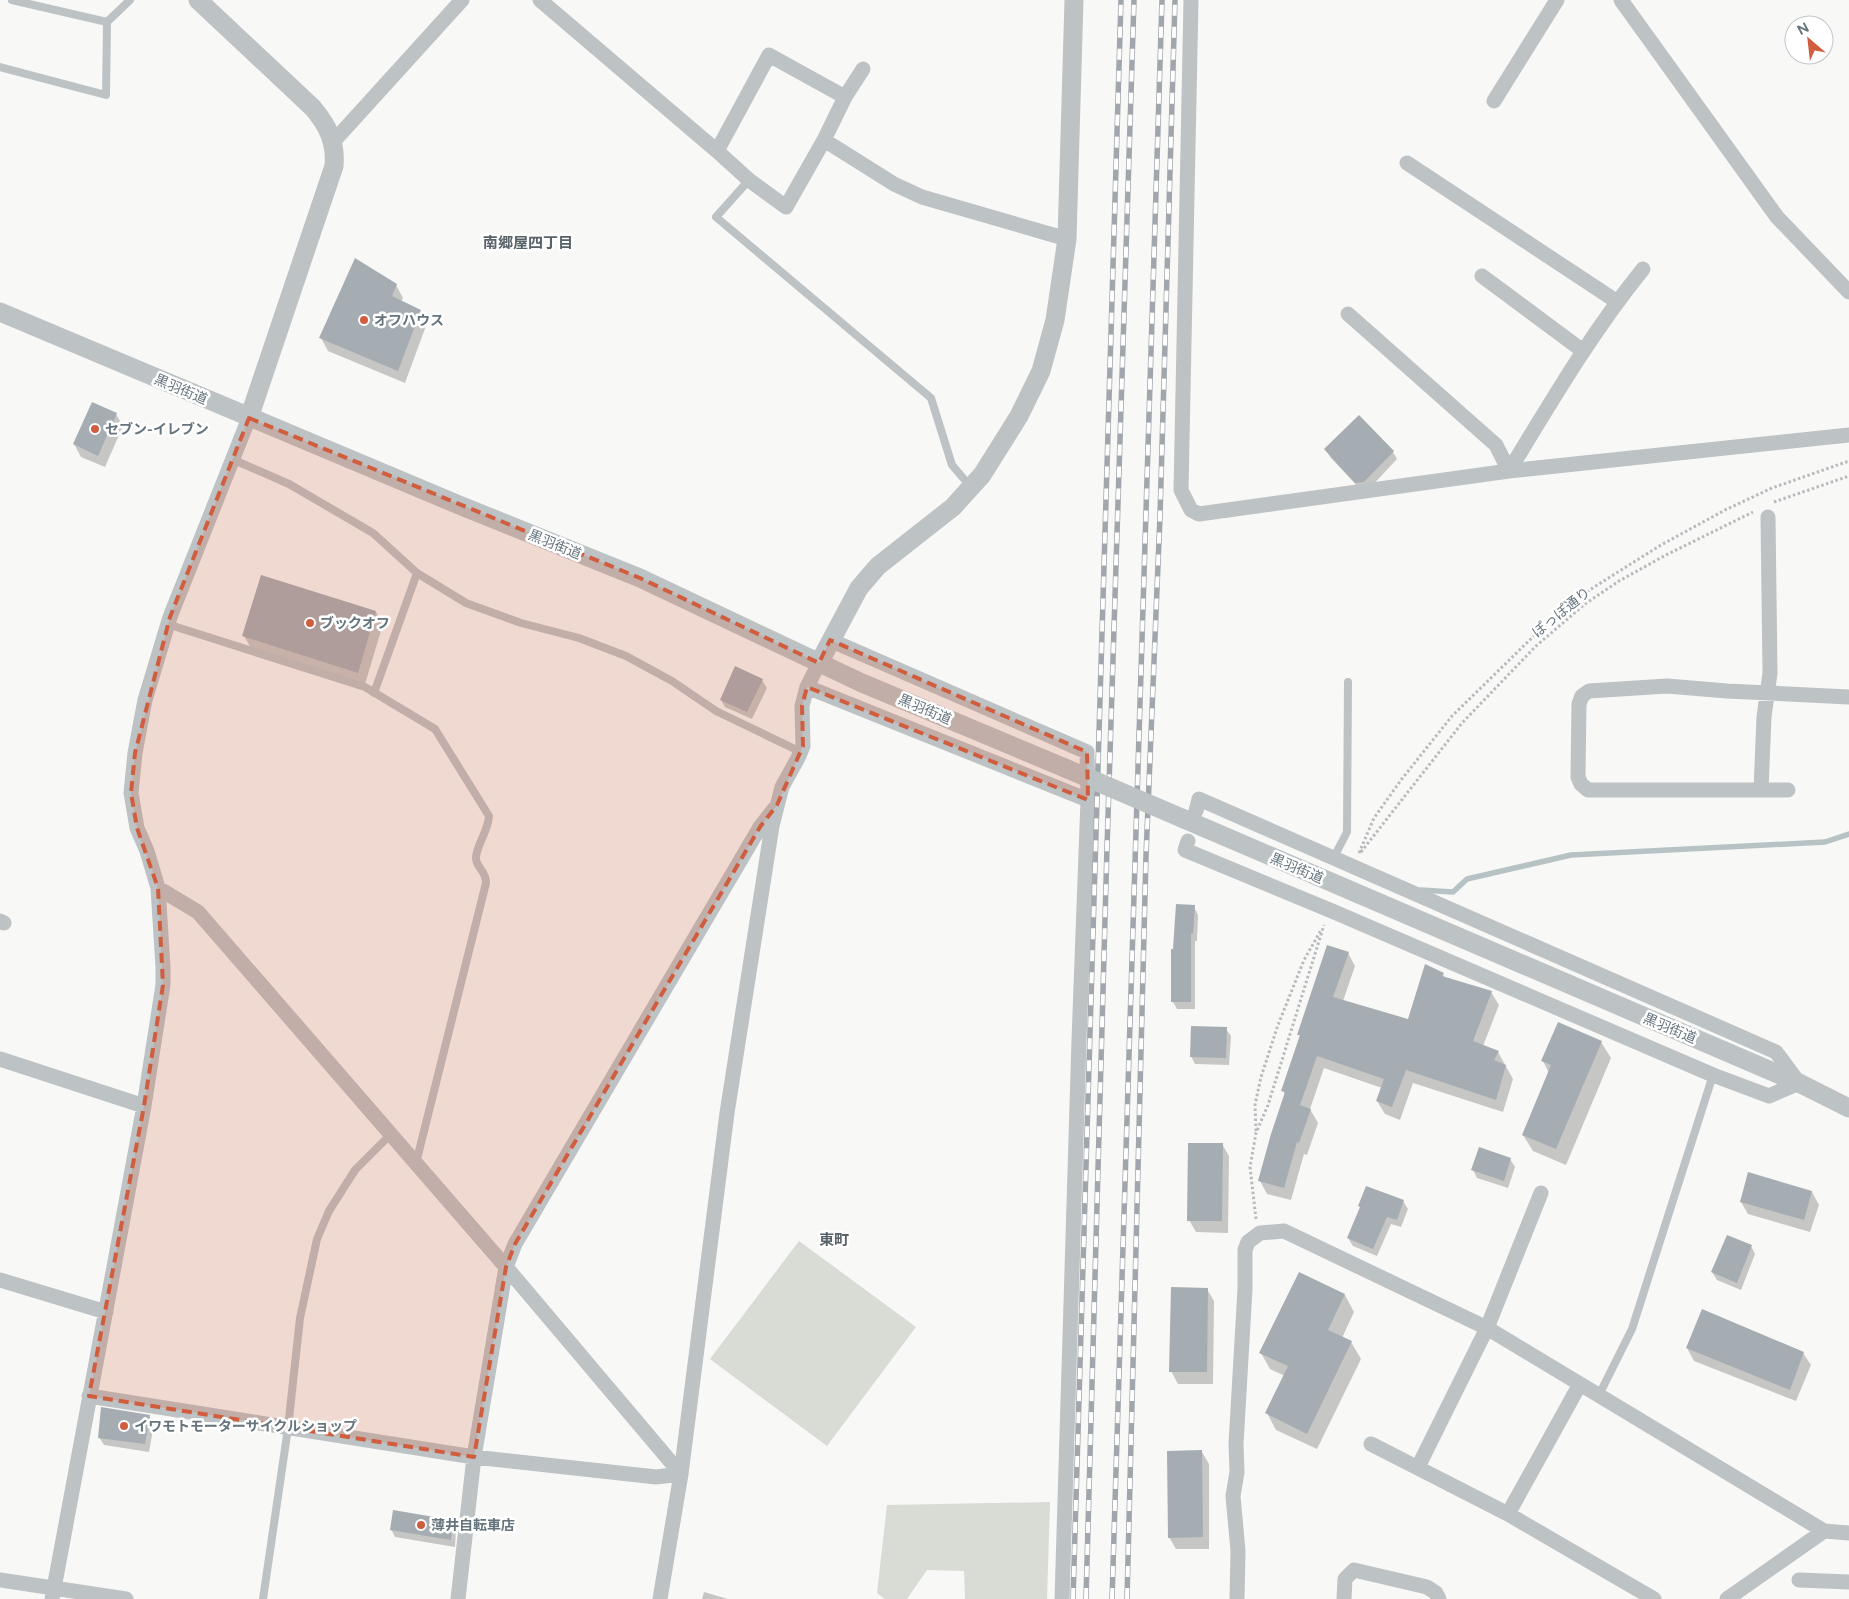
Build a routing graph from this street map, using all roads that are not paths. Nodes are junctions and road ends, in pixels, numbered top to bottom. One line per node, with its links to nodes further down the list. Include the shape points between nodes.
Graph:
1 (12, 0): 10 (lane)
2 (130, 0): 10 (lane)
3 (198, 0): 16 (street, via 313,108)
4 (462, 0): 16 (street)
5 (540, 0): 17 (street)
6 (1074, 0): 20 (street)
7 (1191, 0): 31 (street, via 1181,490 1191,510 1199,514)
8 (1557, 0): 14 (street)
9 (1621, 0): 23 (street, via 1777,217)
10 (107, 22): 11 (lane, via 106,95)
11 (0, 67)
12 (863, 69): 13 (street)
13 (845, 97): 15 (street); 17 (street, via 770,55)
14 (1494, 101)
15 (824, 140): 19 (street, via 786,207); 20 (street, via 894,184 922,197)
16 (334, 141): 28 (street, via 334,166)
17 (717, 151): 19 (street)
18 (1407, 163): 24 (street)
19 (749, 180): 32 (lane, via 716,217 931,398 952,464)
20 (1066, 239): 32 (street, via 1054,320 1041,371 1019,416)
21 (1643, 269): 24 (street)
22 (1482, 276): 27 (street)
23 (1849, 292)
24 (1616, 301): 27 (street)
25 (0, 312): 28 (street, 黒羽街道)
26 (1348, 314): 31 (street, via 1496,445)
27 (1583, 351): 31 (street)
28 (249, 418): 30 (street); 37 (street, 黒羽街道, via 640,578)
29 (1849, 435): 31 (street)
30 (232, 459): 34 (lane, via 289,484 373,533); 35 (street)
31 (1509, 471)
32 (971, 487): 36 (street, via 953,507 878,566 859,588)
33 (1766, 510): 41 (street, via 1770,673)
34 (417, 573): 40 (lane); 43 (lane, via 466,603 626,656 672,681 716,711)
35 (167, 624): 40 (lane, via 365,687); 51 (street, via 145,700 131,793 137,828)
36 (830, 640): 37 (street); 46 (street, via 1088,752)
37 (819, 663): 39 (street); 48 (street, 黒羽街道, bridge, via 1065,768)
38 (1348, 682): 50 (lane, via 1347,832)
39 (807, 687): 43 (street, via 802,706); 46 (street)
40 (374, 693): 58 (lane, via 435,729 489,816 489,826 476,855 476,862 486,875 486,883)
41 (1767, 693): 42 (street); 44 (street); 44 (street, via 1666,686 1589,691 1579,704 1578,777 1588,790)
42 (1849, 697)
43 (801, 752): 47 (street, via 782,787)
44 (1761, 790): 45 (street)
45 (1788, 790)
46 (1088, 800): 83 (street)
47 (777, 806): 60 (street, via 760,827 693,939 515,1244); 71 (street, via 726,1123)
48 (1190, 815): 50 (street, via 1199,799); 54 (street, 黒羽街道)
49 (1188, 841): 53 (street, via 1185,850)
50 (1333, 859): 54 (street, via 1776,1052)
51 (158, 888): 55 (street, via 163,985); 57 (street, via 198,912)
52 (0, 1059): 55 (street)
53 (1713, 1075): 54 (street, via 1769,1096); 65 (lane, via 1632,1329)
54 (1799, 1083): 56 (street, 黒羽街道)
55 (144, 1106): 62 (street)
56 (1849, 1108)
57 (390, 1134): 58 (street); 67 (lane, via 354,1170 329,1211 317,1239 300,1318)
58 (416, 1163): 60 (street)
59 (1541, 1193): 63 (street)
60 (506, 1267): 69 (street); 71 (street)
61 (0, 1280): 62 (street)
62 (106, 1312): 66 (street)
63 (1487, 1328): 64 (street); 70 (street); 84 (street, via 1284,1231 1260,1233 1248,1242 1245,1250 1233,1496 1238,1551)
64 (1580, 1384): 65 (street); 72 (street)
65 (1599, 1395): 73 (street)
66 (89, 1396): 67 (street); 78 (street)
67 (288, 1428): 69 (street); 80 (lane)
68 (1372, 1444): 70 (street)
69 (474, 1457): 71 (street, via 656,1477); 81 (street)
70 (1418, 1467): 72 (street)
71 (681, 1474): 82 (street)
72 (1508, 1514): 87 (street)
73 (1824, 1531): 74 (street); 88 (street)
74 (1849, 1533)
75 (0, 1580): 78 (street)
76 (1799, 1580): 77 (street)
77 (1849, 1582)
78 (53, 1593): 79 (street)
79 (126, 1599)
80 (263, 1599)
81 (458, 1599)
82 (660, 1599)
83 (1062, 1599)
84 (1237, 1599)
85 (1344, 1599): 86 (street, via 1345,1579 1354,1570 1427,1587)
86 (1439, 1599)
87 (1654, 1599)
88 (1727, 1599)

